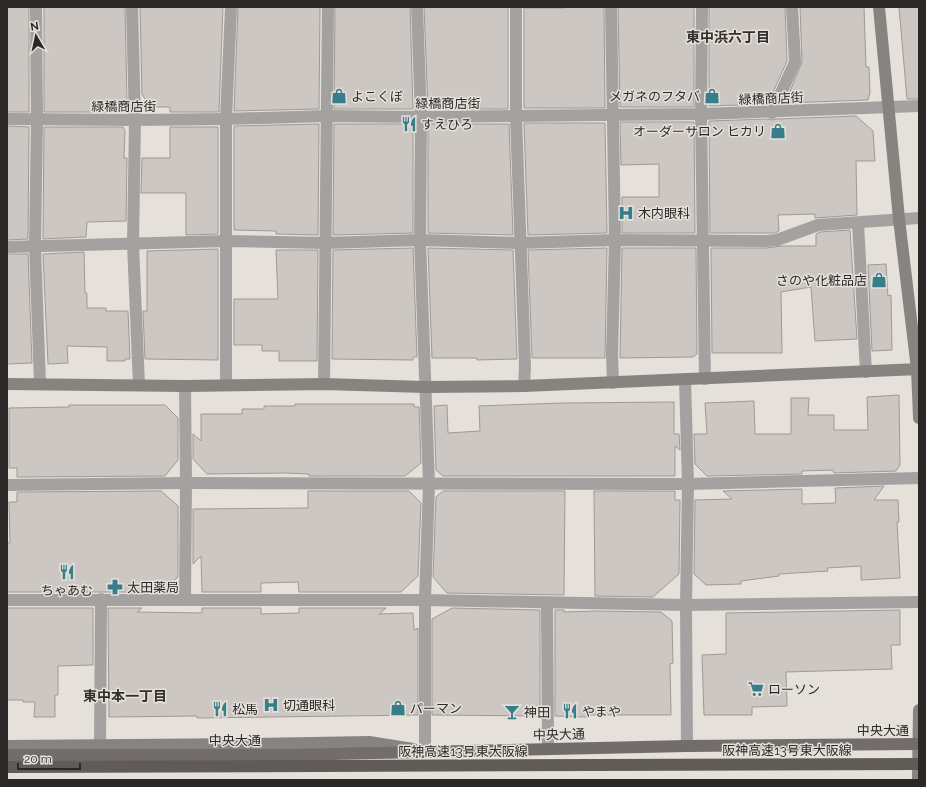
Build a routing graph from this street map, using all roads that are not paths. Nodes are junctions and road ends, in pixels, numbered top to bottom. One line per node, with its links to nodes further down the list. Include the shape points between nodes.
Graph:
1 (36, 7): 21 (street)
2 (132, 7): 22 (street)
3 (231, 7): 20 (street)
4 (328, 7): 15 (street)
5 (417, 7): 17 (street)
6 (516, 7): 18 (street)
7 (611, 7): 16 (street)
8 (702, 7): 14 (street)
9 (792, 7): 13 (street, via 795,62)
10 (879, 7): 12 (street)
11 (919, 106): 12 (street, 緑橋商店街)
12 (889, 107): 13 (street, 緑橋商店街); 24 (street)
13 (772, 113): 14 (street, 緑橋商店街)
14 (701, 114): 16 (street, 緑橋商店街); 28 (street)
15 (327, 116): 17 (street, 緑橋商店街); 20 (street, 緑橋商店街); 30 (street)
16 (613, 116): 18 (street, 緑橋商店街); 27 (street)
17 (421, 117): 18 (street, 緑橋商店街); 26 (street)
18 (516, 117): 31 (street)
19 (7, 119): 21 (street, 緑橋商店街)
20 (226, 119): 22 (street, 緑橋商店街); 29 (street)
21 (37, 120): 22 (street, 緑橋商店街); 33 (street)
22 (135, 120): 32 (street)
23 (919, 218): 24 (street)
24 (899, 219): 25 (street); 35 (street)
25 (858, 223): 28 (street, via 818,225 777,240); 36 (street)
26 (420, 240): 30 (street); 31 (street); 47 (street)
27 (615, 240): 28 (street); 31 (street); 39 (street)
28 (703, 240): 38 (street)
29 (227, 241): 30 (street); 32 (street); 44 (street)
30 (326, 243): 42 (street)
31 (520, 243): 46 (street)
32 (133, 244): 33 (street); 43 (street)
33 (35, 246): 34 (street); 41 (street)
34 (7, 247)
35 (918, 369): 36 (street); 48 (street)
36 (866, 372): 38 (street)
37 (685, 379): 38 (street); 39 (street); 52 (street)
38 (705, 379)
39 (613, 382): 46 (street)
40 (7, 384): 41 (street)
41 (40, 384): 43 (street)
42 (324, 384): 44 (street); 47 (street)
43 (139, 385): 45 (street)
44 (226, 385): 45 (street)
45 (185, 386): 50 (street)
46 (524, 386): 47 (street)
47 (426, 387): 51 (street)
48 (919, 418)
49 (919, 478): 52 (street)
50 (186, 483): 51 (street); 53 (street); 55 (street)
51 (428, 484): 52 (street); 57 (street)
52 (688, 484): 60 (street)
53 (7, 485)
54 (101, 599): 55 (street); 56 (street); 64 (street)
55 (185, 599): 57 (street)
56 (7, 600)
57 (425, 600): 58 (street); 67 (street)
58 (547, 602): 60 (street); 66 (street)
59 (919, 602): 60 (street)
60 (686, 605): 65 (street)
61 (919, 710): 62 (street)
62 (918, 744): 65 (main road, 中央大通); 71 (street)
63 (7, 746): 64 (street)
64 (100, 746): 67 (street, via 369,742)
65 (686, 746): 66 (main road, 中央大通)
66 (548, 748): 67 (main road, 中央大通)
67 (425, 751): 68 (main road, 中央大通)
68 (7, 755)
69 (919, 764): 70 (highway, 阪神高速13号東大阪線)
70 (7, 766)
71 (918, 780)

